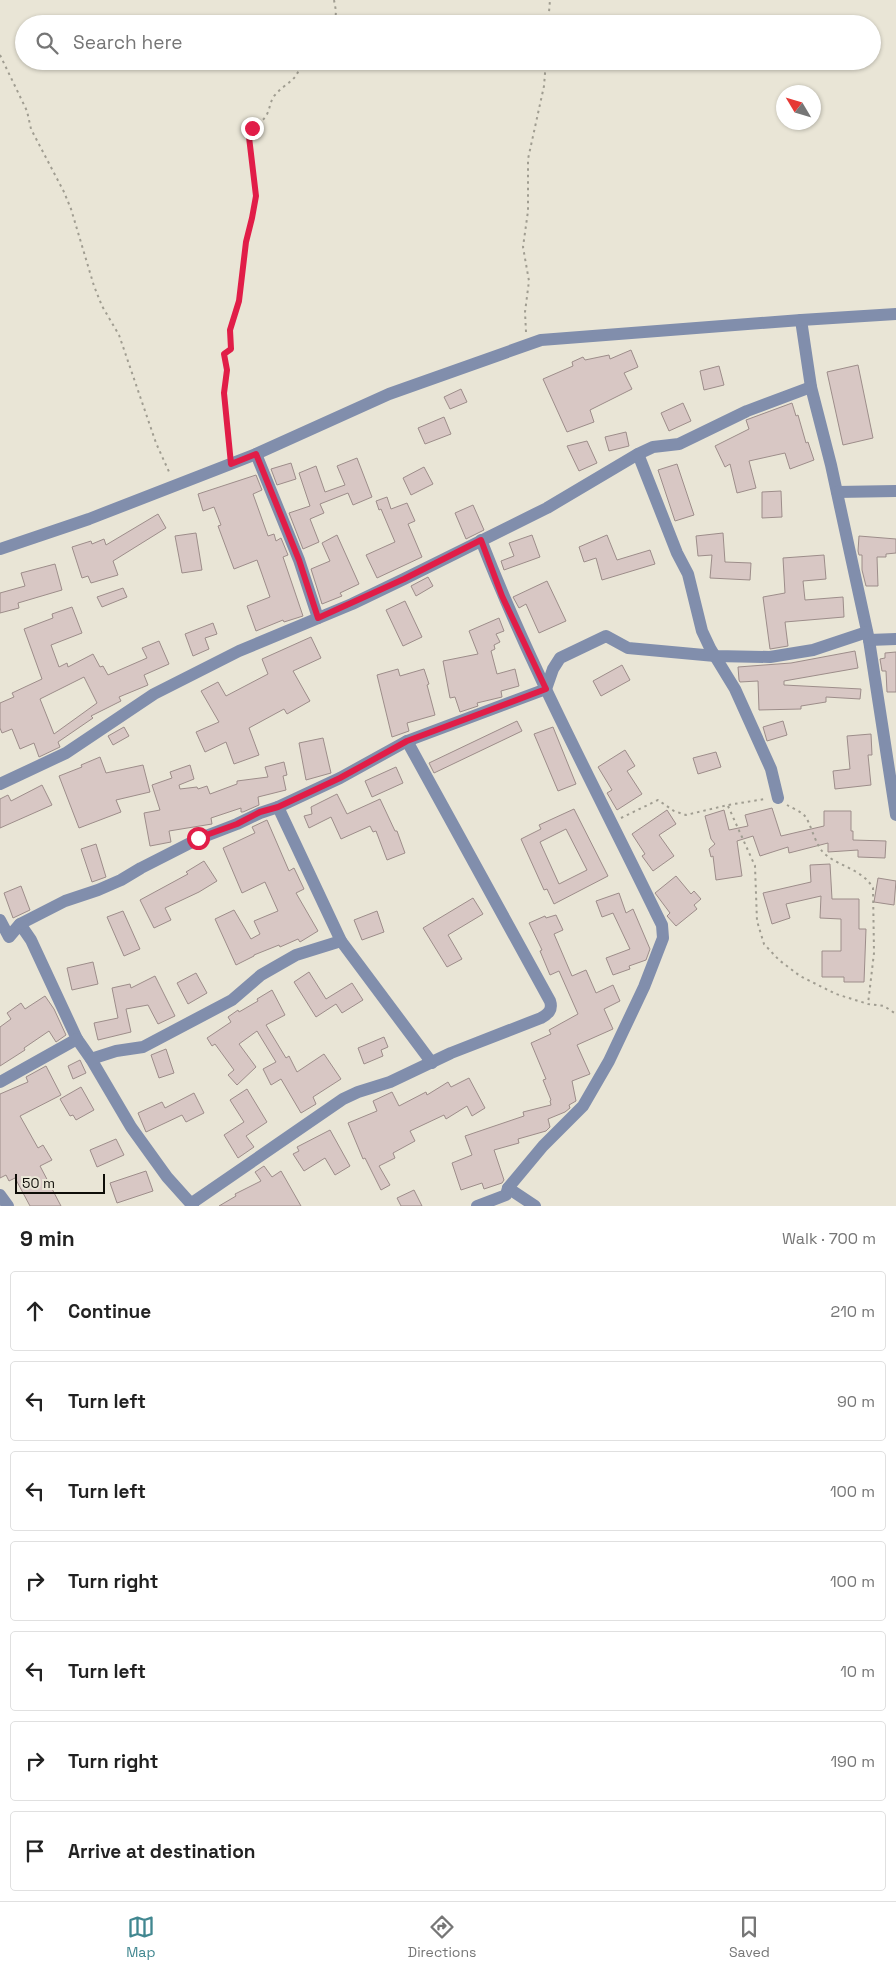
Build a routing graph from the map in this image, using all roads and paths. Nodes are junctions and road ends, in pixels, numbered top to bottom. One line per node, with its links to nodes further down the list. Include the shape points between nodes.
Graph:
1 (334, 0): 3 (path)
2 (550, 0): 4 (path)
3 (336, 15)
4 (549, 15)
5 (0, 56): 15 (path, via 27,111 31,129 68,200 94,286 119,335 156,443)
6 (299, 70): 14 (path, via 294,80 274,95 264,119 252,128 249,137 256,196 246,242 239,301 230,330 231,349 224,354)
7 (545, 70): 10 (path, via 528,159 528,211 523,248 529,281 524,325)
8 (896, 314): 9 (street)
9 (801, 320): 10 (street, via 541,340); 11 (street)
10 (528, 345): 12 (street, via 389,394)
11 (811, 387): 13 (street, via 747,411 679,444 653,447); 17 (street)
12 (256, 454): 14 (street); 20 (street, via 299,560)
13 (638, 454): 18 (street, via 547,508); 23 (street, via 688,574 702,631)
14 (231, 464): 15 (street)
15 (176, 485): 19 (street)
16 (896, 491): 17 (street)
17 (837, 492): 21 (street)
18 (481, 540): 20 (street); 24 (street, via 502,596)
19 (0, 549)
20 (318, 618): 26 (street, via 239,651 154,694 66,753)
21 (868, 636): 22 (street); 23 (street, via 770,657); 30 (street)
22 (896, 640)
23 (715, 656): 24 (street, via 628,648 606,636 560,658); 27 (street, via 735,689 771,769)
24 (546, 689): 25 (street); 31 (street)
25 (407, 741): 29 (street); 40 (street, via 552,1007 540,1018)
26 (0, 784)
27 (778, 798): 28 (path); 36 (path, via 805,815 824,854 862,875 873,888 874,953)
28 (728, 805): 31 (path, via 686,815 658,800); 36 (path, via 756,866 757,920 764,944 800,976 836,994)
29 (278, 807): 33 (street, via 198,838 121,880 65,901); 34 (street)
30 (896, 815)
31 (612, 822): 42 (street, via 662,925 663,938 613,1053 583,1106 543,1146)
32 (0, 920): 35 (street)
33 (20, 924): 35 (street); 38 (street, via 31,940)
34 (342, 940): 39 (street, via 296,955 261,975 232,1000 143,1047); 40 (street)
35 (4, 941)
36 (868, 1004): 37 (path, via 884,1006)
37 (896, 1014)
38 (77, 1039): 39 (street); 41 (street)
39 (91, 1059): 44 (street, via 130,1127 167,1177)
40 (432, 1063): 44 (street, via 342,1099)
41 (0, 1082)
42 (508, 1188): 46 (street, via 506,1196); 47 (street)
43 (0, 1195): 45 (street)
44 (192, 1204)
45 (8, 1206)
46 (477, 1206)
47 (535, 1206)

